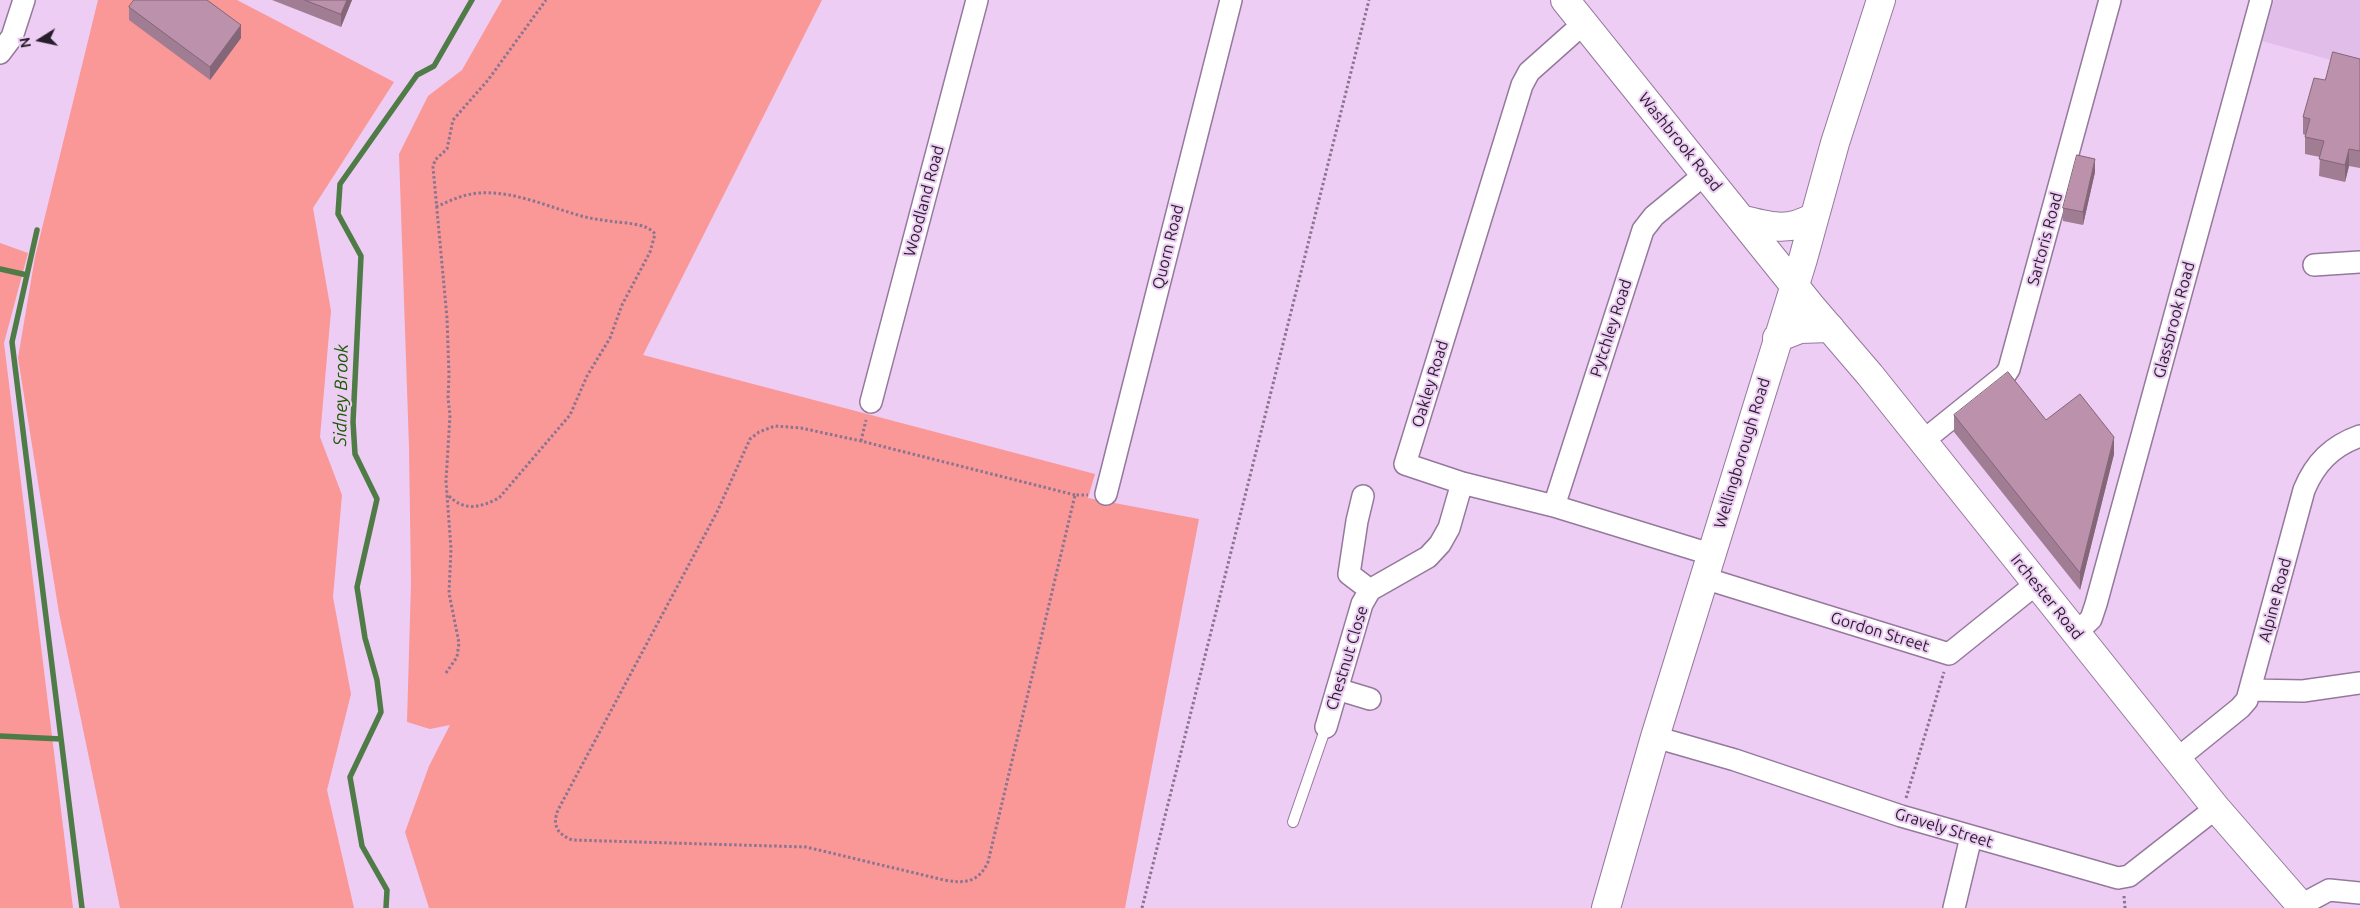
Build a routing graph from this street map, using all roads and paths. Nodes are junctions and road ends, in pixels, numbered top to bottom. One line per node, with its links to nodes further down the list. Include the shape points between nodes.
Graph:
1 (24, 0): 11 (street, via 12,37)
2 (546, 0): 13 (path, via 488,80 454,120 447,149 435,160 433,167)
3 (977, 0): 21 (street, Woodland Road)
4 (1231, 0): 26 (street, Quorn Road)
5 (1369, 0): 49 (path)
6 (1565, 0): 10 (main road, Washbrook Road)
7 (1881, 0): 14 (main road, Wellingborough Road)
8 (2110, 0): 23 (street, Sartoris Road, via 2009,368 2005,375)
9 (2258, 2): 33 (street, Glassbrook Road, via 2096,604 2091,619)
10 (1584, 23): 12 (main road, Washbrook Road); 24 (street, Oakley Road, via 1529,72 1522,85 1405,464)
11 (0, 53)
12 (1705, 174): 15 (main road, Washbrook Road); 29 (street, Pytchley Road, via 1654,216 1643,230)
13 (436, 207): 25 (path, via 447,318); 25 (path, via 456,197 500,194 522,197 580,216 633,224 656,234 610,338 587,376 570,415 499,498 487,504 465,506 455,502)
14 (1814, 217): 15 (main road, via 1800,225 1784,228); 18 (main road, Wellingborough Road)
15 (1744, 220): 18 (main road, Washbrook Road)
16 (2360, 262): 17 (street)
17 (2314, 265)
18 (1794, 284): 19 (main road, Irchester Road); 20 (main road, Wellingborough Road)
19 (1830, 328): 20 (main road, via 1800,329); 23 (main road, Irchester Road)
20 (1777, 338): 30 (main road, Wellingborough Road)
21 (871, 402)
22 (2360, 436): 38 (street, Alpine Road, via 2333,449 2311,472)
23 (1923, 441): 31 (main road, Irchester Road)
24 (1462, 483): 29 (street, Oakley Road); 32 (street, Chestnut Close, via 1449,528 1440,544 1428,557)
25 (447, 493): 35 (path, via 451,549 449,593 459,643 457,657)
26 (1106, 494): 27 (path)
27 (1075, 495): 27 (path, via 988,862 984,872 975,880 959,883 806,847 572,840 562,836 556,828 554,818 558,810 709,528 750,439 759,432 775,426 801,428)
28 (1363, 496): 32 (street, via 1349,574)
29 (1554, 506): 30 (street, Oakley Road)
30 (1707, 566): 34 (street, Gordon Street); 41 (main road, Wellingborough Road)
31 (2036, 584): 33 (main road, Irchester Road); 34 (street, Gordon Street)
32 (1370, 590): 37 (street, Chestnut Close, via 1362,604)
33 (2076, 633): 42 (main road, Irchester Road)
34 (1949, 654): 44 (path)
35 (446, 673)
36 (2360, 683): 38 (street, via 2302,691)
37 (1337, 689): 39 (street); 40 (street, Chestnut Close)
38 (2251, 690): 42 (street, Alpine Road, via 2240,708)
39 (1370, 699)
40 (1326, 726): 45 (lane)
41 (1655, 737): 44 (street, Gravely Street, via 1735,760); 50 (main road, Wellingborough Road)
42 (2177, 759): 43 (main road, Irchester Road)
43 (2216, 808): 46 (street, Gravely Street, via 2123,878); 48 (main road, Irchester Road)
44 (1901, 816): 46 (street, Gravely Street)
45 (1293, 822)
46 (1971, 837): 51 (street)
47 (2360, 893): 48 (street, via 2330,890)
48 (2302, 907)
49 (1142, 908)
50 (1606, 908)
51 (1954, 908)

